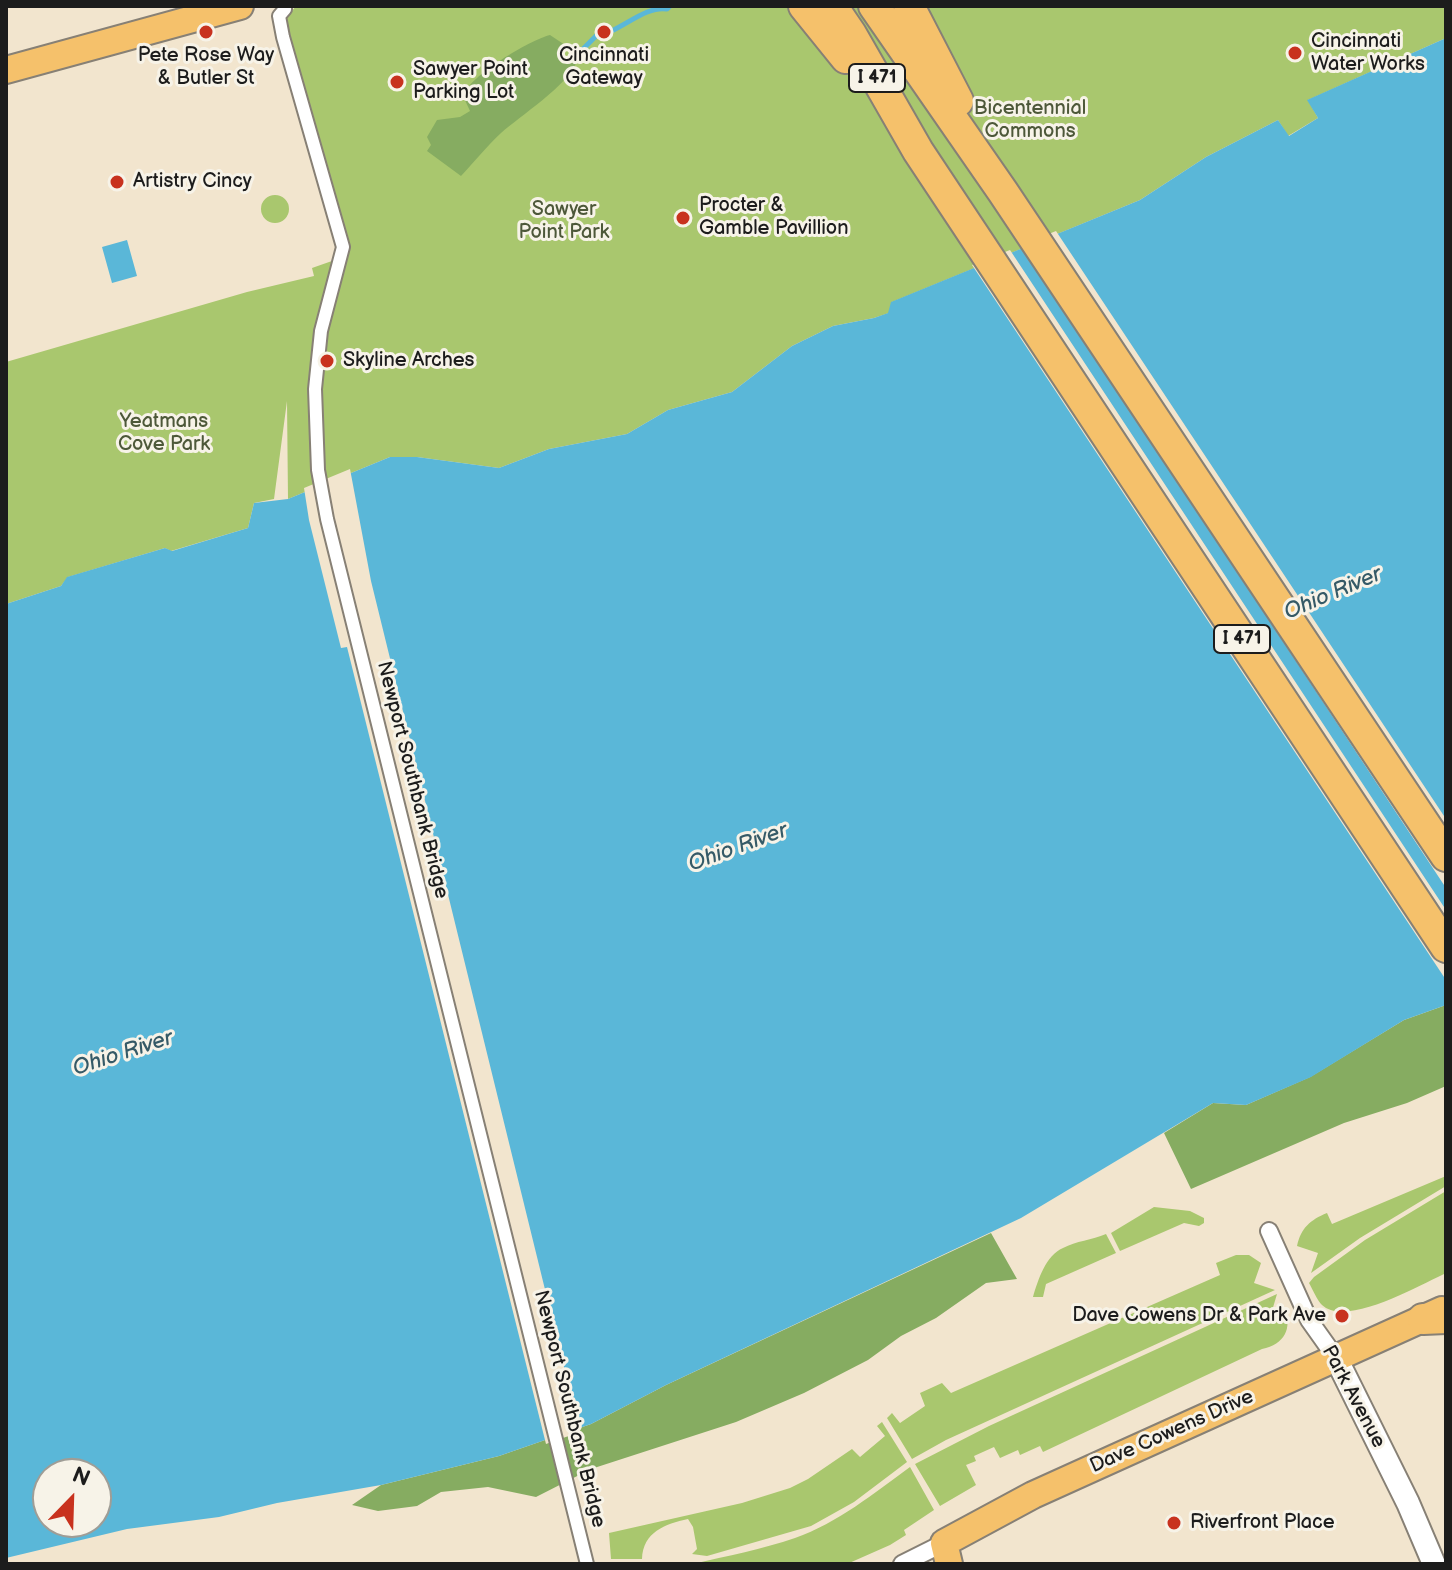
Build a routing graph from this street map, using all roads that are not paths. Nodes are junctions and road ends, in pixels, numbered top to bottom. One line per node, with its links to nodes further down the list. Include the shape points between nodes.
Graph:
1 (240, 6): 7 (main road)
2 (284, 6): 17 (street, Newport Southbank Bridge, via 279,16 343,247 321,331 315,389 318,470 327,519)
3 (804, 6): 8 (highway)
4 (832, 6): 8 (highway, I 471)
5 (874, 6): 9 (highway, I 471)
6 (909, 6): 9 (highway)
7 (6, 70)
8 (918, 151): 11 (highway, I 471)
9 (1003, 192): 10 (highway, I 471)
10 (1446, 856)
11 (1446, 947)
12 (1269, 1231): 14 (street, Park Avenue, via 1309,1320)
13 (1438, 1315): 14 (main road, Dave Cowens Drive)
14 (1336, 1358): 15 (main road, Dave Cowens Drive, via 1033,1495); 19 (street, Park Avenue)
15 (947, 1553): 18 (street, Dave Cowens Drive)
16 (1446, 1560): 19 (street)
17 (587, 1564)
18 (902, 1564)
19 (1436, 1564)

